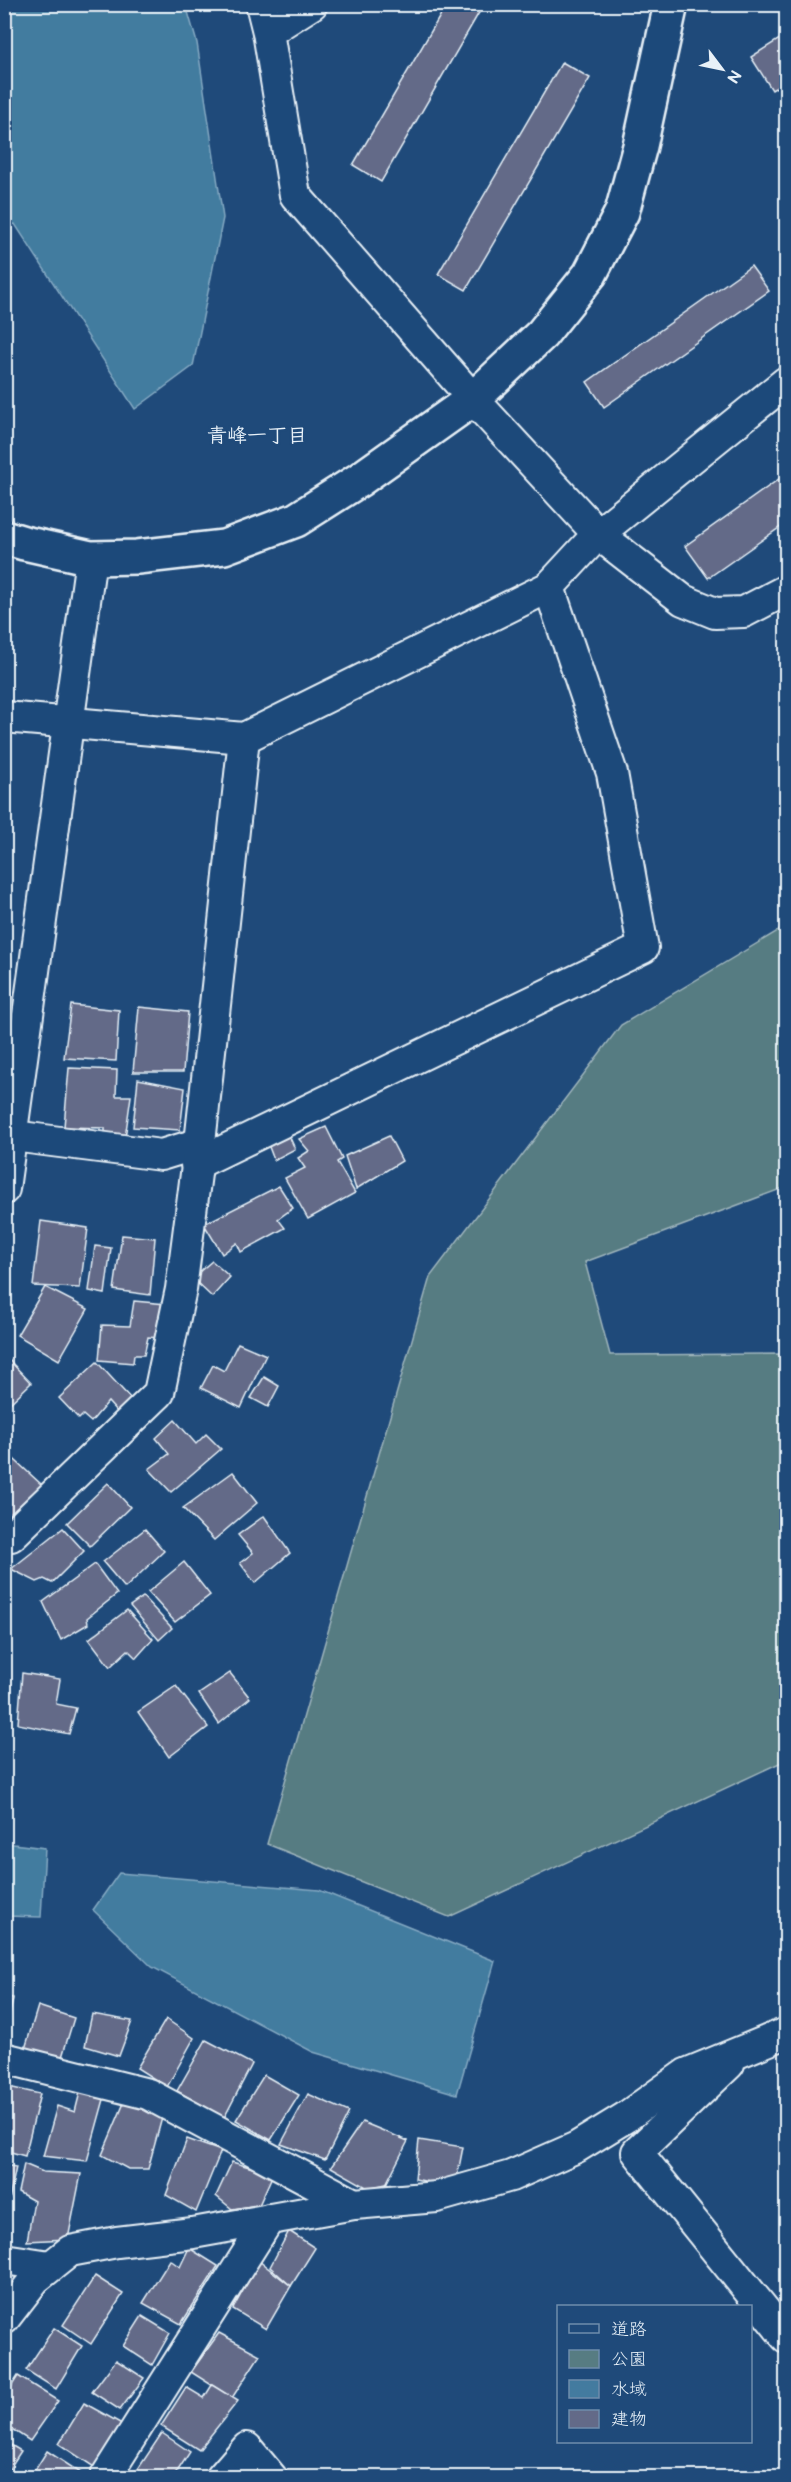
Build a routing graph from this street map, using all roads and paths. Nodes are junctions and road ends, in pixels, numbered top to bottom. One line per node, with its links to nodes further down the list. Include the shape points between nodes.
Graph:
1 (312, 4): 3 (street)
2 (671, 4): 5 (street, via 622,212 590,274 549,326)
3 (264, 18): 5 (street, via 295,195)
4 (786, 382): 6 (street)
5 (473, 399): 6 (street); 8 (street, via 297,520 224,547)
6 (598, 534): 9 (street); 10 (street, via 683,600 715,613 744,612)
7 (4, 537): 8 (street)
8 (91, 558): 12 (street)
9 (549, 587): 13 (street); 14 (street, via 612,773 643,948)
10 (786, 590)
11 (4, 717): 12 (street)
12 (68, 724): 13 (street); 15 (street)
13 (244, 738): 14 (street)
14 (198, 1153): 15 (street); 16 (street, via 181,1289 159,1393 11,1536)
15 (8, 1155)
16 (4, 1536)
17 (786, 2033): 18 (street)
18 (742, 2051): 20 (street, via 687,2074 577,2147 511,2176 437,2197); 25 (street, via 637,2152)
19 (4, 2058): 20 (street, via 148,2094)
20 (354, 2204): 21 (street)
21 (269, 2219): 23 (street, via 70,2251); 26 (street)
22 (4, 2259): 23 (street)
23 (50, 2266): 24 (street, via 34,2279)
24 (4, 2319)
25 (786, 2337)
26 (105, 2478)
27 (221, 2478): 28 (street, via 247,2448)
28 (272, 2478)

